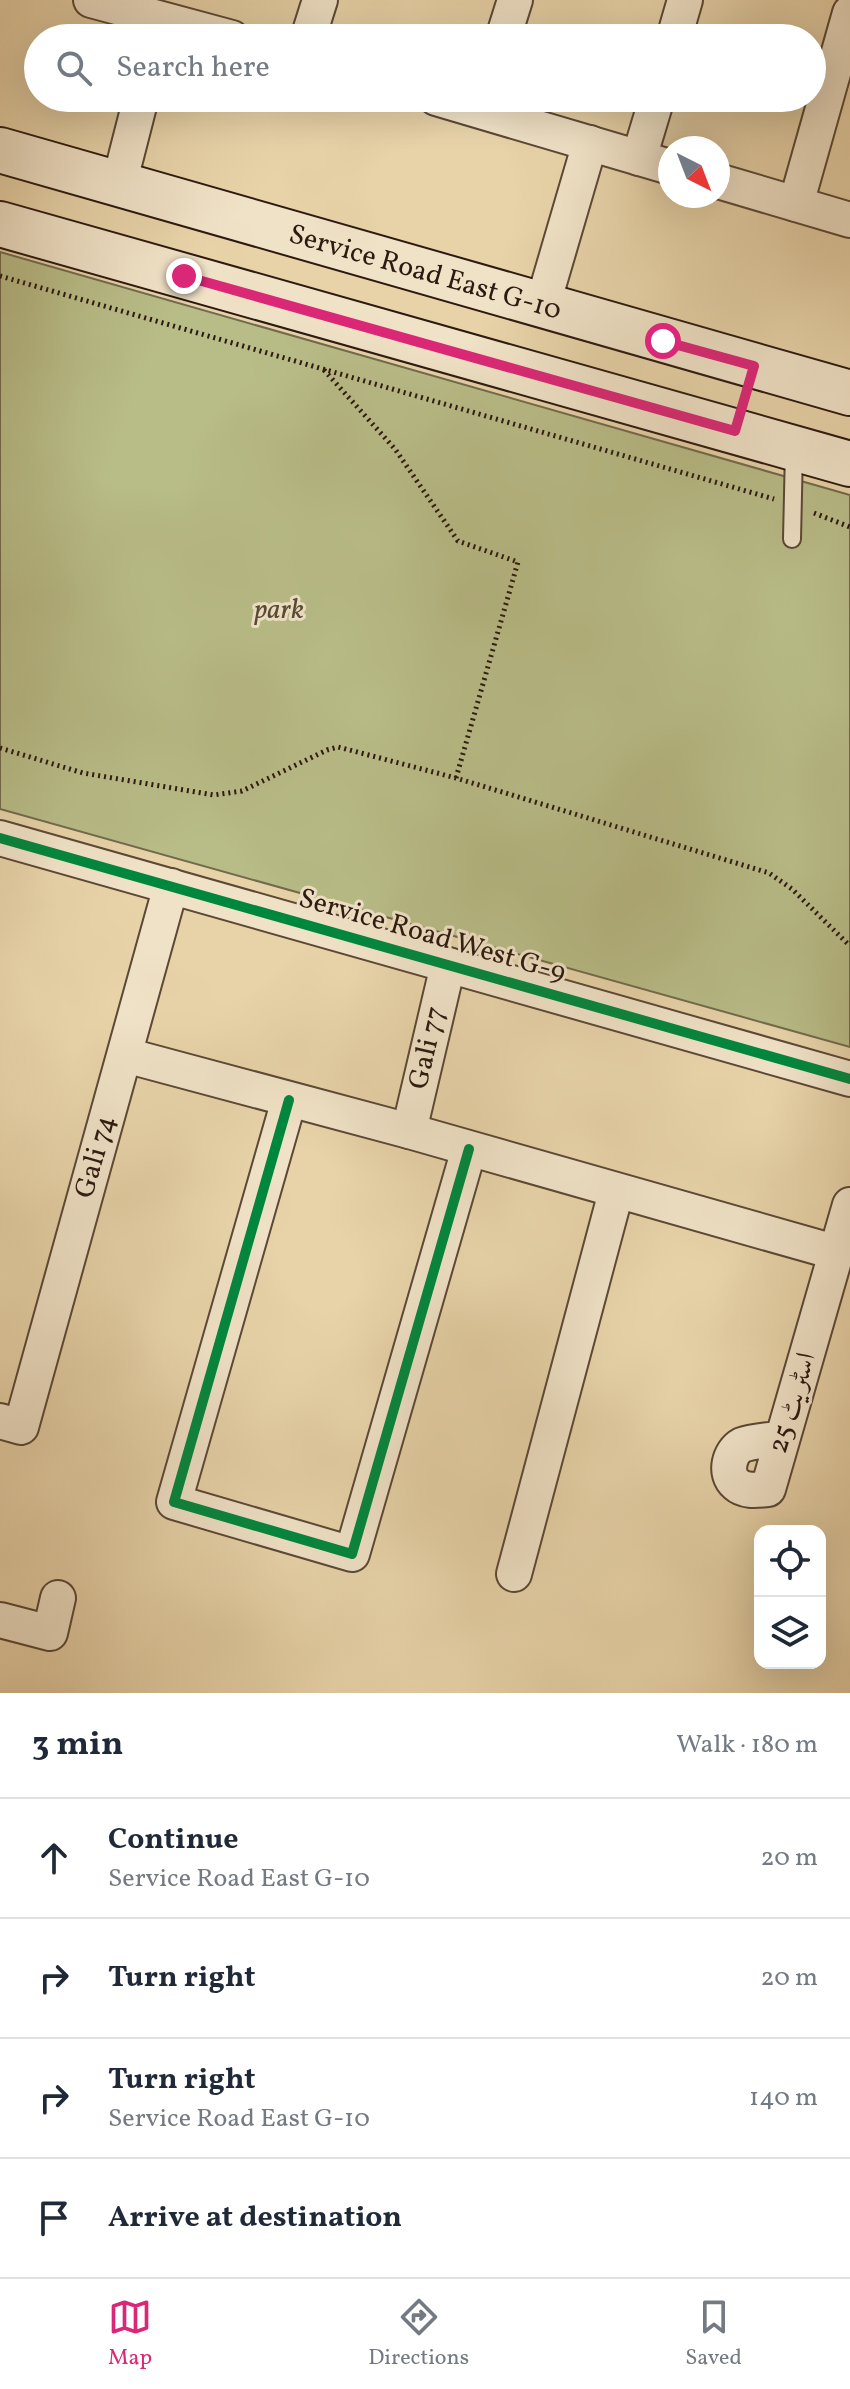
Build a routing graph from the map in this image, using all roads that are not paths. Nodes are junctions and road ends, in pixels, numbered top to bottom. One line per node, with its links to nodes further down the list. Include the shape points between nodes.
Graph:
1 (91, 0): 6 (street)
2 (320, 0): 8 (street)
3 (515, 0): 9 (street)
4 (685, 0): 10 (street)
5 (850, 13): 11 (street)
6 (161, 18): 7 (street)
7 (182, 24)
8 (312, 24)
9 (507, 24)
10 (678, 24)
11 (826, 98)
12 (137, 112): 19 (street)
13 (502, 112): 16 (street)
14 (657, 112): 18 (street)
15 (822, 112): 21 (street)
16 (590, 143): 18 (street); 24 (street)
17 (0, 150): 19 (main road, Service Road East G-10)
18 (655, 162)
19 (119, 184): 24 (main road, Service Road East G-10)
20 (730, 185): 21 (street)
21 (796, 204): 22 (street)
22 (850, 220)
23 (0, 224): 27 (main road)
24 (542, 307): 25 (main road, Service Road East G-10)
25 (754, 366): 26 (main road, Service Road East G-10); 27 (main road)
26 (850, 393)
27 (735, 431): 28 (main road)
28 (794, 448): 29 (main road); 30 (lane)
29 (850, 464)
30 (792, 539)
31 (1, 844): 32 (street, Service Road West G-9)
32 (171, 886): 33 (street, Service Road West G-9); 34 (street, Gali 74)
33 (448, 965): 35 (street, Service Road West G-9); 37 (street, Gali 77)
34 (125, 1055): 36 (street); 42 (street, Gali 74)
35 (850, 1079)
36 (289, 1100): 37 (street); 38 (street, via 174,1502 352,1554)
37 (409, 1131): 38 (street)
38 (469, 1149): 39 (street)
39 (616, 1192): 41 (street); 44 (street)
40 (850, 1205): 41 (street, اسٹریٹ 25)
41 (838, 1253): 43 (street, اسٹریٹ 25, via 768,1489 751,1491 737,1485 729,1466 742,1445 768,1440)
42 (10, 1424)
43 (777, 1445)
44 (514, 1574)
45 (58, 1598): 46 (street, via 50,1633)
46 (0, 1620)

